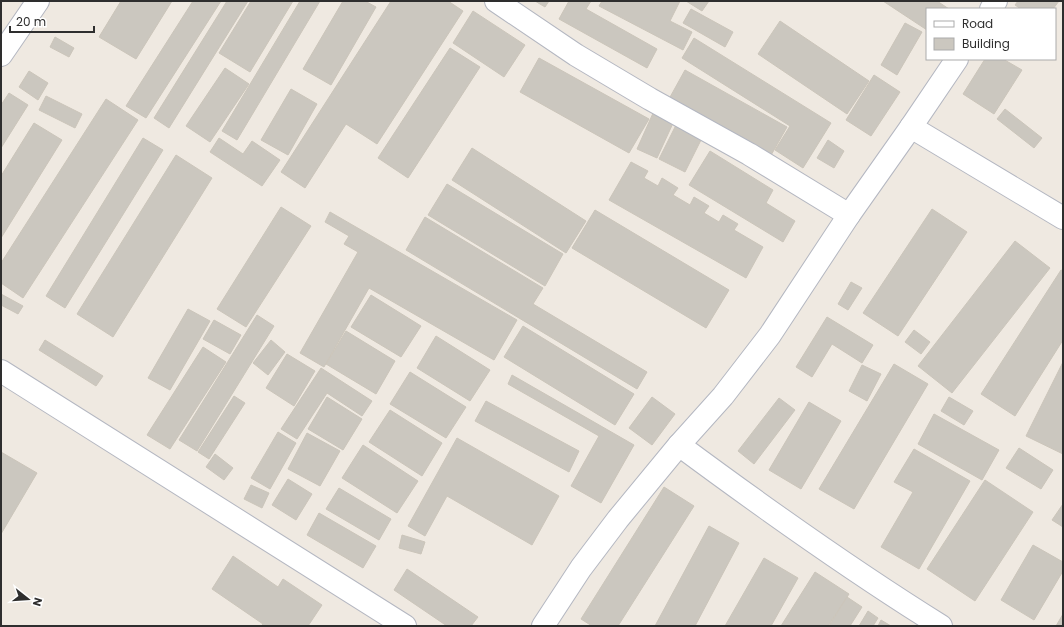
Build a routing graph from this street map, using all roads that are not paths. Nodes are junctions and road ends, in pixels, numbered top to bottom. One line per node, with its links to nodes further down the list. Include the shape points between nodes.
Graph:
1 (38, 1): 3 (street)
2 (496, 1): 6 (street, via 576,55 650,100 748,154)
3 (1, 55)
4 (956, 60): 5 (street)
5 (911, 127): 6 (street); 7 (street)
6 (849, 215): 9 (street, via 770,335 723,396)
7 (1063, 218)
8 (1, 371): 10 (street)
9 (679, 445): 11 (street, via 581,568); 12 (street, via 769,511)
10 (405, 626)
11 (543, 626)
12 (941, 626)

